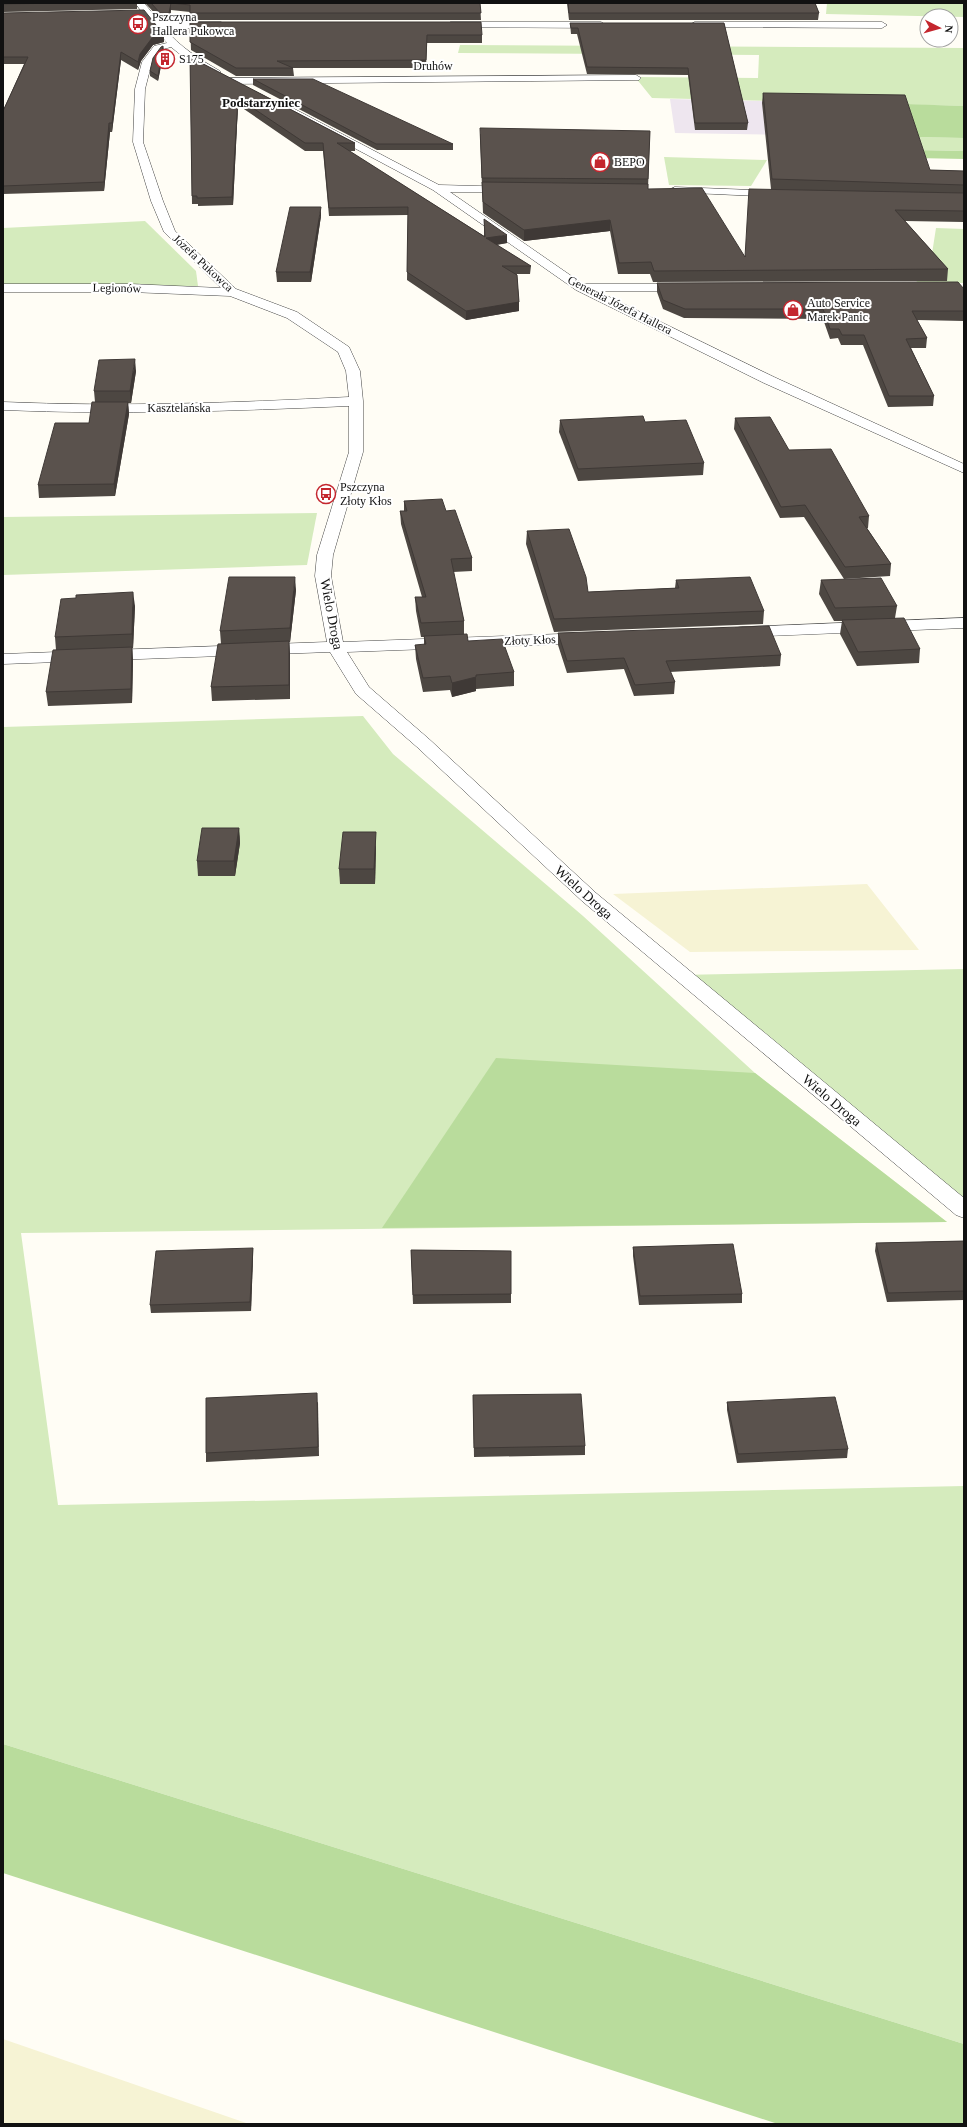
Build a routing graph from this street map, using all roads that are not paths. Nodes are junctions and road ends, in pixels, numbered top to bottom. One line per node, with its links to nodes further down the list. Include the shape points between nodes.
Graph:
1 (139, 3): 3 (street)
2 (133, 13): 3 (street)
3 (148, 13): 4 (street)
4 (156, 25): 5 (street); 10 (street)
5 (227, 25)
6 (440, 25): 7 (street)
7 (614, 25)
8 (685, 25): 9 (street)
9 (882, 25)
10 (173, 44): 12 (street, via 196,62); 22 (street, Józefa Pukowca, via 157,48 147,62 140,89 138,142 170,232)
11 (636, 78): 12 (street, Druhów)
12 (230, 81): 13 (street)
13 (259, 95)
14 (273, 102): 15 (street, Generała Józefa Hallera)
15 (437, 188): 16 (street); 19 (street, Generała Józefa Hallera)
16 (527, 189)
17 (665, 190): 18 (street)
18 (788, 194)
19 (580, 287): 20 (street); 25 (street, Generała Józefa Hallera, via 769,380)
20 (698, 287)
21 (3, 288): 22 (street, Legionów, via 130,288)
22 (232, 292): 23 (street, Józefa Pukowca, via 292,316 344,350 353,371)
23 (356, 401): 24 (street, Kasztelańska, via 218,408); 26 (street, Józefa Pukowca, via 356,452)
24 (3, 406)
25 (964, 469)
26 (339, 506): 30 (street, Wielo Droga, via 325,555 323,576)
27 (964, 623): 28 (street)
28 (726, 632)
29 (606, 637): 30 (street, Złoty Kłos)
30 (336, 648): 31 (street, Złoty Kłos); 32 (street, Wielo Droga, via 362,690 589,897)
31 (3, 659)
32 (964, 1210)

